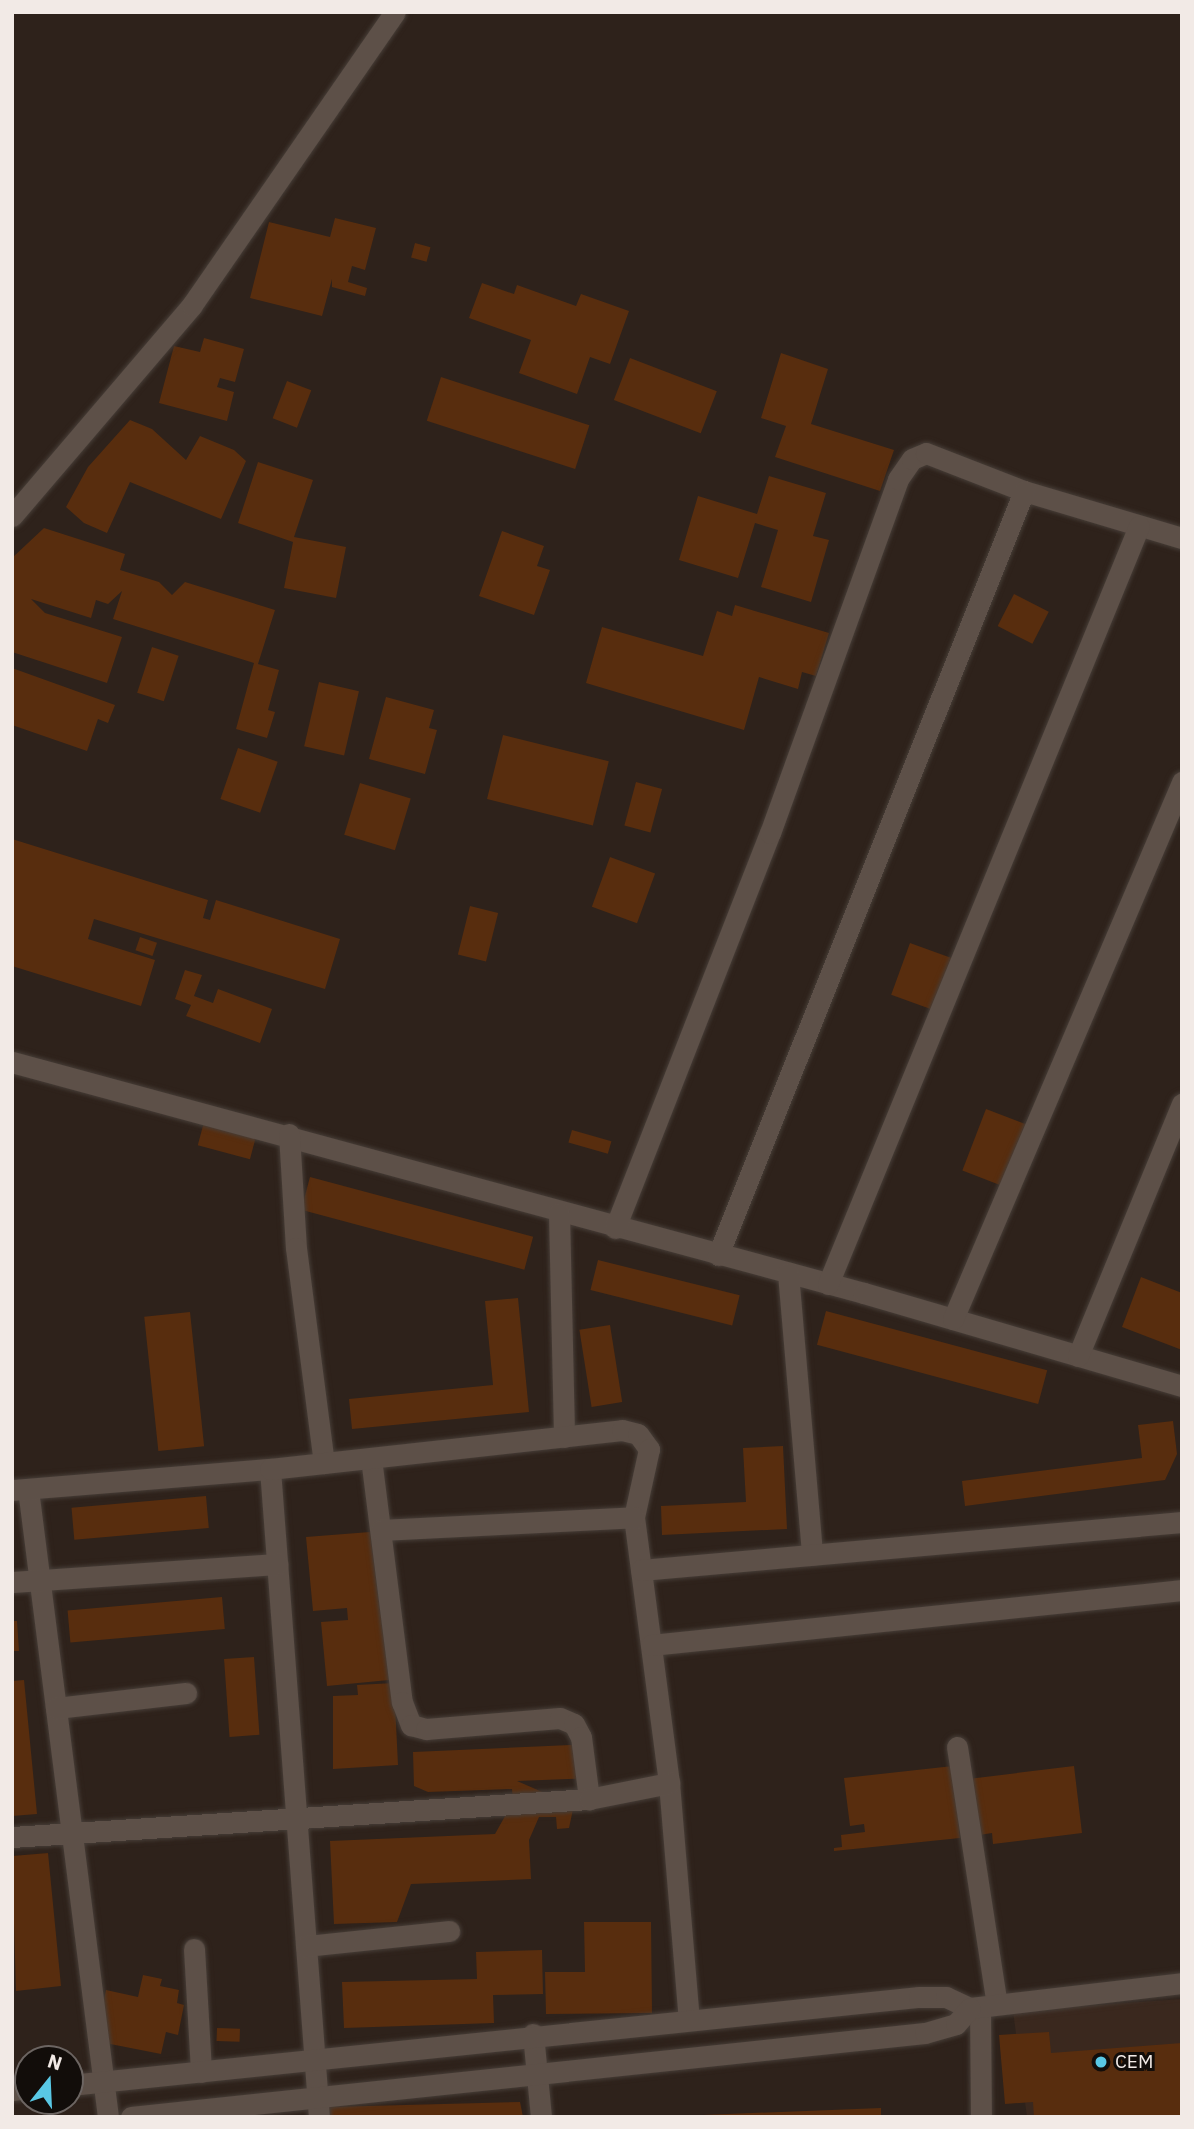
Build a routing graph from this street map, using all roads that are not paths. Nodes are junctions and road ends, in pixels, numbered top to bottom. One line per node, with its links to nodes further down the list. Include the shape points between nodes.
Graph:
1 (395, 12): 3 (street, via 192,305)
2 (1024, 491): 4 (street); 11 (street, via 926,453 912,460 898,479 770,833); 12 (street)
3 (12, 516)
4 (1139, 526): 5 (street); 14 (street)
5 (1182, 538)
6 (1182, 782): 15 (street)
7 (12, 1062): 9 (street)
8 (1182, 1104): 16 (street)
9 (289, 1134): 10 (street); 20 (street, via 296,1248)
10 (559, 1213): 11 (street); 18 (street)
11 (615, 1228): 12 (street)
12 (718, 1255): 13 (street)
13 (788, 1273): 14 (street); 26 (street)
14 (828, 1284): 15 (street)
15 (953, 1319): 16 (street)
16 (1078, 1356): 17 (street)
17 (1182, 1386)
18 (564, 1437): 19 (street); 23 (street, via 622,1430 638,1434 649,1449)
19 (371, 1458): 20 (street); 25 (street)
20 (324, 1463): 21 (street)
21 (270, 1469): 22 (street); 27 (street)
22 (20, 1489): 29 (street)
23 (634, 1517): 25 (street); 28 (street)
24 (1182, 1522): 26 (street)
25 (380, 1530): 37 (street, via 402,1702 411,1725 426,1729 560,1718 574,1724 581,1737)
26 (812, 1555): 28 (street)
27 (277, 1564): 29 (street); 38 (street)
28 (640, 1570): 32 (street)
29 (39, 1580): 30 (street); 34 (street)
30 (12, 1582)
31 (1182, 1590): 32 (street)
32 (651, 1645): 36 (street)
33 (186, 1693): 34 (street)
34 (56, 1708): 39 (street)
35 (957, 1747): 45 (street)
36 (669, 1783): 37 (street); 46 (street)
37 (589, 1799): 38 (street)
38 (296, 1818): 39 (street); 42 (street)
39 (71, 1832): 40 (street); 51 (street)
40 (12, 1836)
41 (449, 1931): 42 (street)
42 (306, 1946): 48 (street)
43 (194, 1949): 49 (street)
44 (1182, 1983): 45 (street)
45 (982, 2006): 46 (street, via 932,1996); 50 (street, via 956,2024 925,2033); 57 (street)
46 (690, 2020): 47 (street)
47 (534, 2034): 48 (street); 50 (street)
48 (314, 2060): 49 (street); 53 (street)
49 (201, 2073): 51 (street)
50 (537, 2075): 53 (street); 56 (street)
51 (103, 2083): 52 (street); 54 (street)
52 (84, 2084)
53 (318, 2106): 55 (street)
54 (108, 2117)
55 (131, 2117)
56 (541, 2117)
57 (981, 2117)

